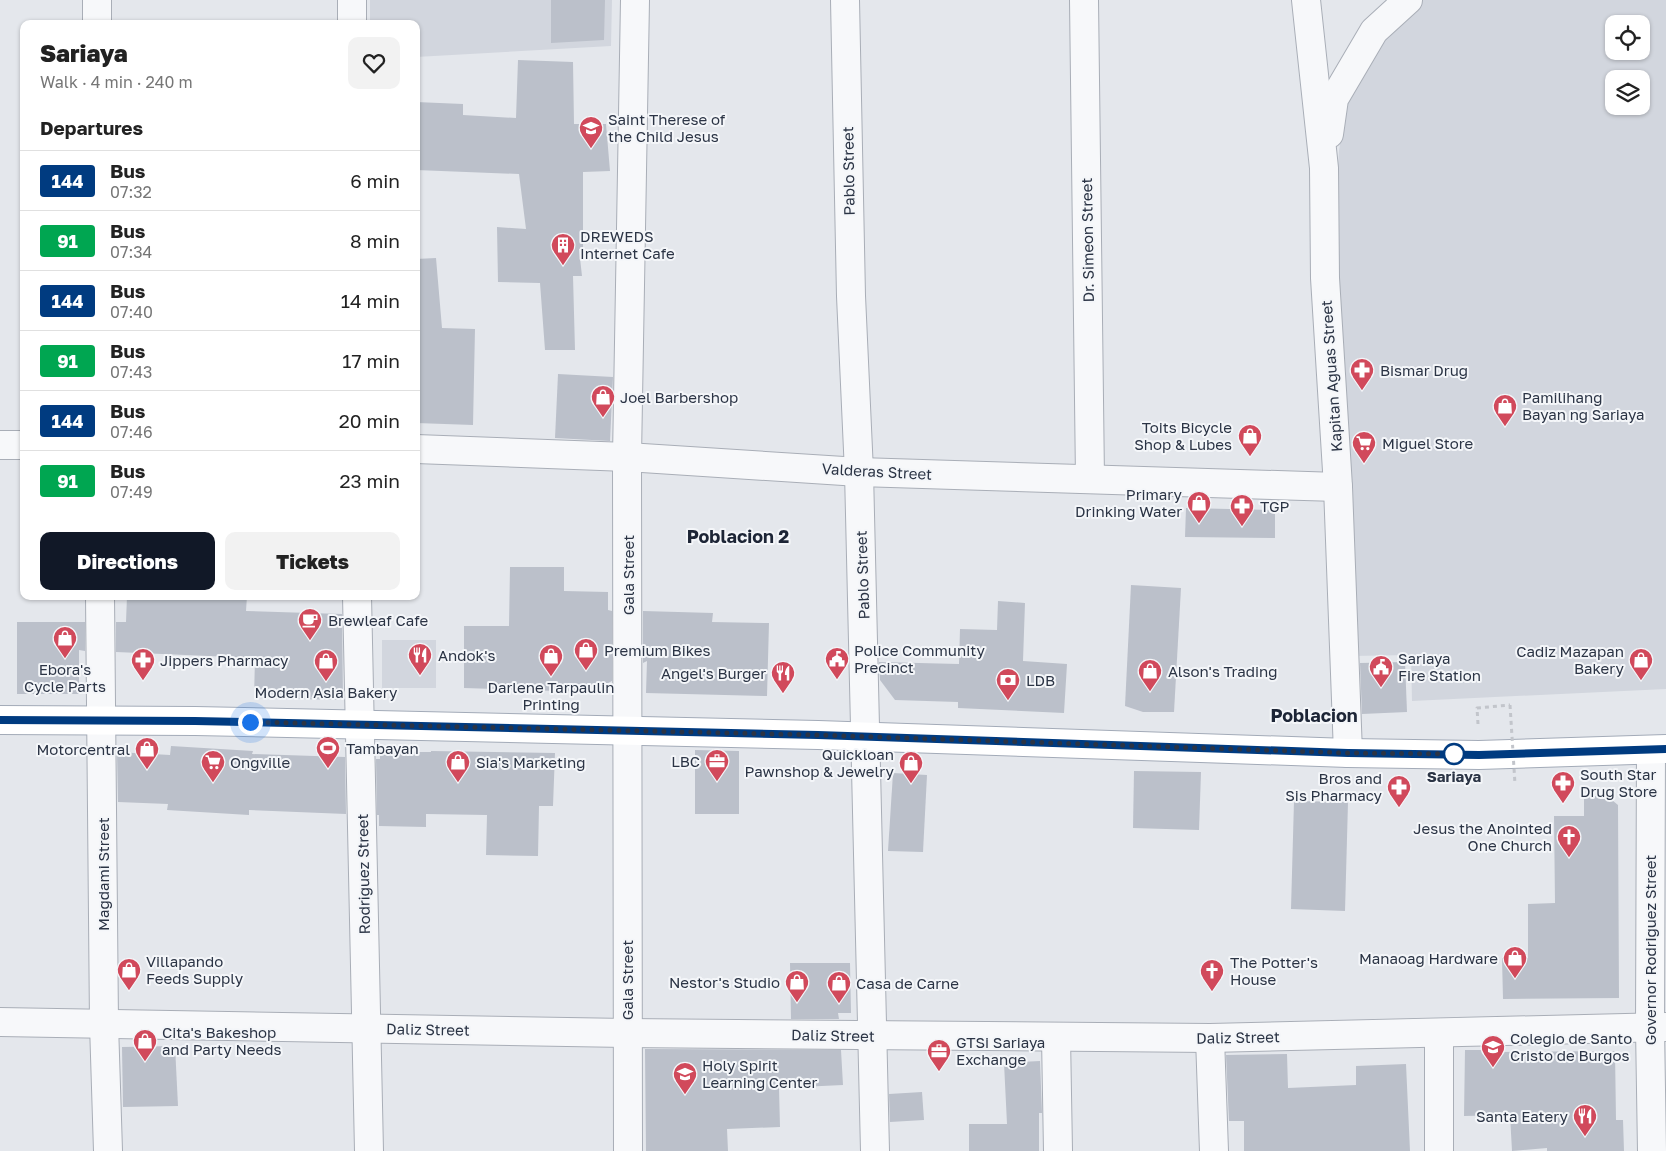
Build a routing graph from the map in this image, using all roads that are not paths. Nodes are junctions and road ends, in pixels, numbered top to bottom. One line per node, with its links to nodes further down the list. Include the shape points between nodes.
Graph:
1 (97, 0): 8 (street)
2 (352, 0): 9 (street)
3 (635, 0): 14 (street, Gala Street)
4 (844, 0): 15 (street, Pablo Street)
5 (1084, 0): 16 (street, Dr. Simeon Street)
6 (1306, 0): 10 (street, Kapitan Aguas Street)
7 (1408, 0): 10 (street, via 1374,31 1334,100)
8 (97, 20)
9 (352, 20)
10 (1324, 168): 17 (street, Kapitan Aguas Street, via 1324,278)
11 (0, 445): 12 (street)
12 (20, 445)
13 (420, 449): 14 (street, Valderas Street)
14 (627, 457): 15 (street, Valderas Street); 23 (street, Gala Street)
15 (859, 472): 16 (street, Valderas Street); 24 (street, Pablo Street)
16 (1090, 479): 17 (street, Valderas Street)
17 (1338, 487): 26 (street, Kapitan Aguas Street)
18 (100, 600): 21 (street, Magdami Street)
19 (357, 600): 22 (street, Rodriguez Street)
20 (0, 720): 21 (main road)
21 (102, 721): 22 (main road); 28 (street, Magdami Street)
22 (360, 725): 23 (main road); 29 (street, Rodriguez Street)
23 (628, 732): 24 (main road); 31 (street, Gala Street)
24 (866, 737): 26 (main road); 33 (street, Pablo Street)
25 (1658, 749): 26 (main road, via 1479,755); 30 (street, Governor Rodriguez Street)
26 (1348, 753)
27 (0, 1022): 28 (street, Daliz Street)
28 (104, 1024): 29 (street, Daliz Street); 36 (street, Magdami Street)
29 (366, 1028): 31 (street, Daliz Street); 37 (street, Rodriguez Street)
30 (1658, 1028): 32 (street, Daliz Street); 43 (street, Governor Rodriguez Street)
31 (626, 1033): 33 (street, Daliz Street); 38 (street, Gala Street)
32 (1439, 1033): 35 (street, Daliz Street); 42 (street)
33 (872, 1036): 34 (street, Daliz Street); 39 (street, Pablo Street)
34 (1056, 1037): 35 (street, Daliz Street); 40 (street)
35 (1210, 1038): 41 (street)
36 (108, 1151)
37 (369, 1151)
38 (628, 1151)
39 (875, 1151)
40 (1058, 1151)
41 (1214, 1151)
42 (1439, 1151)
43 (1652, 1151)

